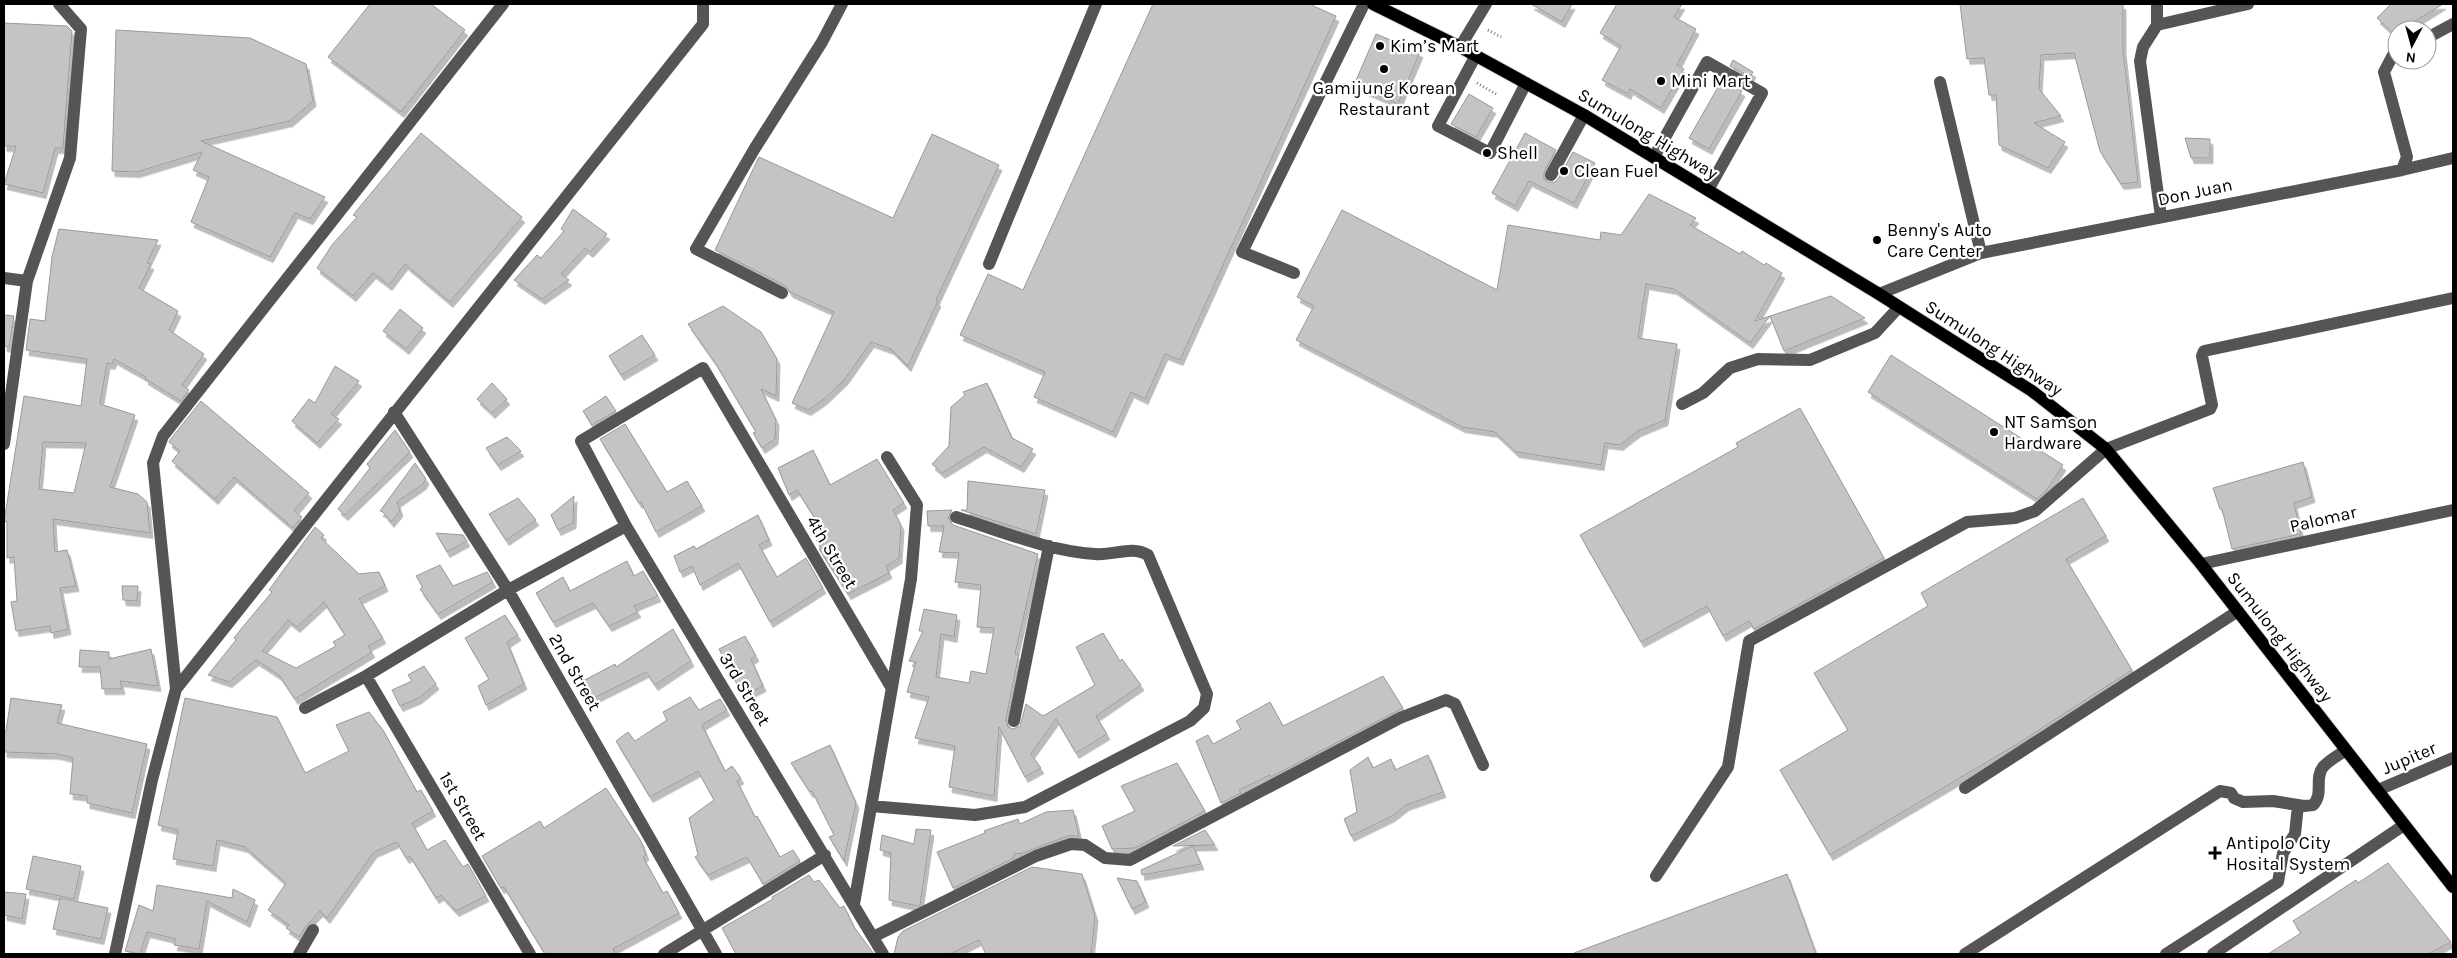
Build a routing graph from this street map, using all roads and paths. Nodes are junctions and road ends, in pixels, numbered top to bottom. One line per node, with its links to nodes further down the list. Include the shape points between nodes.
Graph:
1 (59, 4): 32 (street, via 81,28 70,158)
2 (503, 4): 52 (street, via 163,436 153,463)
3 (703, 4): 38 (street, via 703,24)
4 (842, 4): 33 (street, via 696,250)
5 (1096, 4): 29 (street)
6 (1364, 4): 30 (street, via 1242,252)
7 (1373, 4): 14 (main road, Sumulong Highway)
8 (1486, 4): 14 (street)
9 (2157, 4): 12 (street)
10 (2248, 4): 12 (street)
11 (2453, 24): 13 (street)
12 (2157, 25): 27 (street, via 2143,47 2140,61)
13 (2437, 33)
14 (1460, 47): 15 (main road, Sumulong Highway)
15 (1476, 55): 17 (street); 19 (main road, Sumulong Highway)
16 (2387, 66): 24 (street, via 2384,72 2407,157)
17 (1465, 76): 19 (street, via 1438,126 1490,153); 20 (path)
18 (1940, 82): 28 (street)
19 (1526, 84): 21 (main road, Sumulong Highway)
20 (1496, 94)
21 (1584, 115): 22 (main road, Sumulong Highway); 25 (street)
22 (1654, 158): 26 (main road, Sumulong Highway); 26 (street, via 1707,62 1762,93)
23 (2453, 158): 24 (street, Don Juan)
24 (2402, 170): 27 (street, Don Juan)
25 (1551, 175)
26 (1708, 190): 34 (main road, Sumulong Highway)
27 (2161, 217): 28 (street, Don Juan)
28 (1981, 253): 34 (street, Don Juan)
29 (989, 264)
30 (1294, 274)
31 (4, 278): 32 (street)
32 (27, 281): 40 (street)
33 (782, 293)
34 (1878, 294): 36 (main road, Sumulong Highway)
35 (2453, 298): 41 (street, via 2204,351 2202,356 2212,405 2210,409)
36 (1899, 307): 37 (street, via 1875,333 1810,360 1758,359 1730,368 1703,392); 41 (main road, Sumulong Highway, via 2032,391)
37 (1682, 404)
38 (394, 412): 48 (street, 2nd Street); 52 (street)
39 (581, 440): 45 (street, 3rd Street); 51 (street, 4th Street, via 703,368)
40 (4, 444)
41 (2106, 449): 47 (main road, Sumulong Highway); 64 (street, via 2036,511 2015,518 1967,522 1749,641 1728,767)
42 (887, 457): 51 (street, via 917,505 910,595)
43 (2453, 510): 47 (street, Palomar)
44 (956, 517): 46 (street)
45 (626, 526): 48 (street); 63 (street, 3rd Street)
46 (1049, 546): 54 (street); 61 (street, via 1096,555 1139,550 1148,555 1207,694 1204,708 1190,720 1025,807 975,815)
47 (2201, 564): 49 (main road, Sumulong Highway)
48 (508, 590): 50 (street); 68 (street, 2nd Street)
49 (2238, 611): 55 (main road, Sumulong Highway); 58 (street)
50 (366, 676): 53 (street); 72 (street, 1st Street)
51 (892, 687): 61 (street)
52 (176, 689): 70 (street, via 152,780)
53 (305, 708)
54 (1014, 721)
55 (2346, 750): 59 (main road, Sumulong Highway); 60 (street, via 2322,768 2316,802 2309,806)
56 (2453, 758): 59 (street, Jupiter)
57 (1484, 765): 69 (street, via 1456,704 1446,700 1400,718 1130,860 1105,858 1085,845 1071,844 1036,856)
58 (1966, 788)
59 (2378, 790): 62 (main road, Sumulong Highway)
60 (2298, 805): 76 (street, via 2273,801 2243,802 2226,792 2215,794); 77 (street, via 2295,834 2283,853 2278,882)
61 (871, 806): 66 (street)
62 (2404, 824): 65 (main road, Sumulong Highway); 78 (street)
63 (824, 854): 66 (street, 3rd Street); 68 (street)
64 (1656, 876)
65 (2453, 887)
66 (854, 904): 69 (street, 3rd Street)
67 (313, 930): 71 (street)
68 (703, 931): 73 (street); 74 (street, 2nd Street)
69 (873, 937): 75 (street, 3rd Street)
70 (115, 954)
71 (299, 954)
72 (530, 954)
73 (664, 954)
74 (716, 954)
75 (883, 954)
76 (1965, 954)
77 (2166, 954)
78 (2213, 954)

